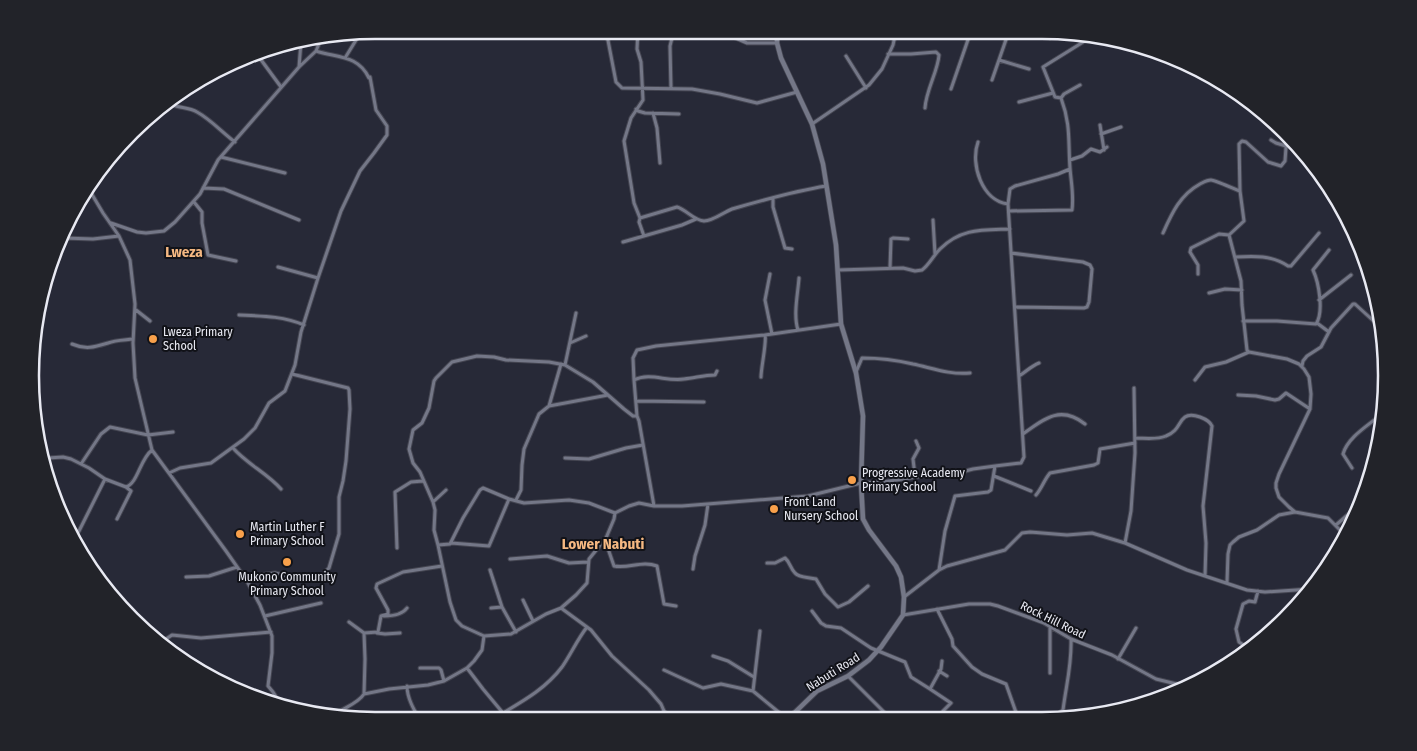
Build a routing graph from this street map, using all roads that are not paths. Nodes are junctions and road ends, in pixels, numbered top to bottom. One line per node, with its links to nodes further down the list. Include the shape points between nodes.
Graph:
1 (357, 39): 17 (street)
2 (607, 39): 25 (street, via 617,84 624,88)
3 (638, 39): 25 (street)
4 (672, 39): 27 (street)
5 (738, 39): 11 (street, via 747,43)
6 (777, 39): 11 (street)
7 (896, 39): 15 (street)
8 (968, 39): 28 (street)
9 (1006, 39): 19 (street)
10 (1084, 42): 30 (street, via 1043,67)
11 (777, 43): 29 (street)
12 (319, 44): 14 (street)
13 (301, 47): 20 (street)
14 (316, 52): 17 (street); 20 (street)
15 (888, 54): 26 (street); 34 (street, via 936,52 939,55)
16 (846, 56): 26 (street)
17 (345, 58): 85 (street, via 359,64 370,77 376,110 387,126 387,135 360,171 349,193)
18 (260, 59): 24 (street)
19 (999, 60): 21 (street); 22 (street)
20 (299, 67): 24 (street)
21 (1029, 69)
22 (992, 80)
23 (1080, 85): 31 (street)
24 (281, 88): 43 (street)
25 (643, 88): 27 (street); 35 (street, via 642,100)
26 (866, 88): 38 (street)
27 (671, 89): 29 (street, via 706,91 757,104)
28 (951, 89)
29 (797, 92): 38 (street)
30 (1053, 92): 31 (street, via 1055,97); 32 (street)
31 (1061, 98): 47 (street, via 1069,127)
32 (1019, 102)
33 (174, 105): 43 (street, via 196,111)
34 (926, 108)
35 (636, 109): 36 (street); 59 (street, via 624,141 634,203)
36 (653, 113): 37 (street); 48 (street)
37 (679, 114)
38 (812, 124): 51 (street)
39 (1100, 125): 41 (street)
40 (1121, 126): 41 (street)
41 (1101, 134): 47 (street, via 1105,149 1100,152 1091,149)
42 (1271, 140): 45 (street)
43 (235, 142): 46 (street)
44 (978, 142): 57 (street, via 975,150 980,182 998,202)
45 (1286, 146): 53 (street, via 1285,162 1280,166 1268,162 1246,142 1240,142)
46 (221, 157): 50 (street); 52 (street)
47 (1070, 160): 49 (street)
48 (660, 163)
49 (1070, 169): 57 (street, via 1012,187); 58 (street, via 1074,192 1072,210)
50 (285, 173)
51 (826, 186): 55 (street); 81 (street)
52 (203, 188): 56 (street); 61 (street, via 224,189)
53 (1240, 191): 65 (street, via 1215,181 1206,181 1189,190 1175,207); 67 (street, via 1243,222)
54 (92, 195): 63 (street)
55 (774, 198): 60 (street, via 733,209 709,220); 73 (street, via 773,207 785,248)
56 (194, 202): 63 (street, via 161,232 137,232); 78 (street, via 202,212 207,254)
57 (1008, 204): 58 (street)
58 (1009, 211): 64 (street)
59 (640, 218): 60 (street, via 677,207); 69 (street)
60 (696, 219): 69 (street)
61 (299, 220)
62 (933, 220): 76 (street)
63 (111, 222): 68 (street)
64 (1010, 229): 75 (street); 76 (street, via 966,232)
65 (1163, 233)
66 (1319, 233): 77 (street, via 1291,266 1262,256)
67 (1229, 235): 77 (street); 83 (street, via 1219,234 1192,248 1190,252 1198,265)
68 (119, 236): 70 (street, via 94,240); 91 (street, via 130,260)
69 (644, 236): 72 (street)
70 (68, 238)
71 (908, 240): 80 (street, via 891,239)
72 (624, 242)
73 (792, 249)
74 (1329, 250): 89 (street, via 1314,270)
75 (1010, 253): 90 (street); 90 (street, via 1083,262 1092,269 1087,307)
76 (935, 254): 80 (street, via 922,270)
77 (1235, 257): 87 (street)
78 (236, 261)
79 (278, 267): 85 (street)
80 (890, 268): 81 (street)
81 (838, 270): 99 (street)
82 (770, 274): 102 (street, via 765,300)
83 (1198, 274)
84 (1351, 275): 89 (street)
85 (318, 278): 98 (street)
86 (800, 278): 100 (street, via 796,303)
87 (1242, 290): 88 (street, via 1224,289); 95 (street)
88 (1209, 293)
89 (1319, 300): 97 (street)
90 (1015, 307): 116 (street)
91 (135, 310): 94 (street); 105 (street)
92 (576, 313): 107 (street)
93 (239, 315): 98 (street, via 278,317)
94 (150, 321)
95 (1243, 321): 97 (street); 108 (street)
96 (1374, 322): 101 (street, via 1353,304)
97 (1317, 323): 101 (street)
98 (304, 324): 114 (street)
99 (841, 324): 100 (street); 113 (street)
100 (798, 330): 102 (street)
101 (1329, 332): 111 (street, via 1321,347 1303,361)
102 (772, 334): 103 (street)
103 (765, 335): 117 (street); 118 (street, via 637,350 633,358)
104 (586, 336): 107 (street)
105 (133, 339): 106 (street, via 86,349); 132 (street, via 136,386)
106 (72, 344)
107 (570, 344): 110 (street)
108 (1249, 352): 111 (street, via 1287,359); 119 (street, via 1205,367)
109 (1039, 363): 116 (street)
110 (563, 364): 121 (street); 125 (street); 148 (street, via 480,355 448,365 434,381 430,408 413,430 409,449)
111 (1302, 367): 126 (street, via 1309,377)
112 (717, 372): 118 (street, via 715,375 684,379 647,376)
113 (856, 373): 115 (street, via 862,358 875,358); 149 (street, via 863,416)
114 (292, 374): 137 (street, via 285,391 268,405 255,428); 182 (street, via 349,390 338,538 329,568 318,577 302,579 275,573)
115 (970, 374)
116 (1019, 376): 131 (street)
117 (760, 377)
118 (634, 380): 123 (street)
119 (1195, 380)
120 (1134, 388): 133 (street)
121 (608, 395): 125 (street); 127 (street)
122 (1238, 395): 126 (street, via 1274,400 1286,392)
123 (636, 401): 124 (street); 127 (street)
124 (704, 402)
125 (549, 406): 156 (street, via 536,417 524,449 521,490)
126 (1310, 409): 160 (street, via 1276,483 1279,497)
127 (636, 416): 136 (street, via 640,421)
128 (1375, 420): 143 (street, via 1345,449 1343,454)
129 (1086, 424): 131 (street, via 1066,414 1058,414)
130 (173, 432): 132 (street)
131 (1023, 434): 142 (street, via 1022,461)
132 (148, 435): 138 (street); 141 (street, via 106,428)
133 (1135, 438): 135 (street); 180 (street, via 1166,436 1188,416 1202,417 1210,422 1203,506)
134 (916, 441): 145 (street, via 919,448 913,459)
135 (1135, 444): 154 (street, via 1100,449 1098,463 1094,465 1050,472); 168 (street, via 1131,511)
136 (643, 445): 139 (street, via 589,459); 159 (street)
137 (233, 448): 144 (street, via 211,463); 151 (street)
138 (152, 450): 144 (street); 150 (street, via 144,457 132,484)
139 (565, 458)
140 (49, 459): 141 (street, via 64,457)
141 (81, 464): 147 (street)
142 (996, 466): 145 (street, via 954,474); 146 (street)
143 (1352, 468)
144 (169, 473): 176 (street)
145 (915, 476): 149 (street)
146 (994, 476): 153 (street); 179 (street, via 990,491 955,496)
147 (105, 479): 150 (street); 166 (street)
148 (422, 481): 157 (street); 171 (street, via 411,482 395,492)
149 (861, 483): 158 (street, via 808,496); 187 (street, via 863,519 896,566)
150 (126, 487): 163 (street, via 130,491)
151 (281, 489)
152 (446, 490): 157 (street)
153 (1031, 491)
154 (1036, 495)
155 (509, 499): 156 (street); 169 (street, via 489,546); 169 (street, via 487,489 480,490)
156 (516, 500): 161 (street, via 528,503 552,500 586,502)
157 (433, 502): 170 (street)
158 (708, 504): 159 (street); 177 (street)
159 (654, 506): 161 (street, via 639,503)
160 (1295, 512): 164 (street, via 1323,516); 183 (street, via 1279,515 1230,545)
161 (615, 513): 167 (street)
162 (1348, 514): 164 (street)
163 (117, 519)
164 (1336, 525): 165 (street)
165 (1341, 530)
166 (78, 533)
167 (606, 540): 173 (street); 190 (street, via 614,566 657,566 664,604)
168 (1125, 542): 179 (street, via 1092,533 1022,533 1005,550); 180 (street)
169 (451, 543): 170 (street)
170 (438, 544): 175 (street)
171 (397, 548)
172 (510, 558): 173 (street, via 547,556 569,562)
173 (588, 562): 194 (street, via 587,583)
174 (767, 563): 184 (street, via 785,558 799,576 816,579 838,607)
175 (442, 566): 199 (street, via 403,572 378,583 376,588 388,610 388,614); 211 (street, via 456,620)
176 (237, 567): 181 (street, via 209,576); 182 (street)
177 (693, 569)
178 (490, 570): 191 (street)
179 (939, 570): 187 (street)
180 (1205, 576): 183 (street)
181 (186, 578)
182 (247, 581): 198 (street)
183 (1227, 582): 186 (street)
184 (868, 586)
185 (1302, 590): 186 (street)
186 (1258, 592): 214 (street, via 1255,602 1243,604 1236,629 1239,642)
187 (904, 597): 197 (street)
188 (523, 600): 200 (street)
189 (321, 603): 198 (street)
190 (676, 606)
191 (502, 607): 193 (street); 207 (street)
192 (408, 608): 199 (street, via 392,616)
193 (491, 608)
194 (561, 608): 200 (street); 202 (street)
195 (936, 609): 197 (street, Rock Hill Road); 203 (street, Rock Hill Road, via 990,604); 243 (street, via 953,646 966,661 982,674 1006,684)
196 (812, 611): 215 (street, via 821,623 841,628)
197 (903, 615): 215 (street, Nabuti Road)
198 (265, 616): 206 (street)
199 (381, 616): 209 (street)
200 (533, 621): 207 (street)
201 (350, 622): 208 (street)
202 (586, 627): 237 (street, via 554,676); 238 (street, via 649,690)
203 (1050, 627): 213 (street, Rock Hill Road); 223 (street)
204 (1136, 628): 217 (street)
205 (760, 631): 226 (street)
206 (271, 632): 212 (street, via 201,638 172,635); 233 (street, via 268,686)
207 (516, 632): 211 (street)
208 (364, 633): 209 (street); 232 (street)
209 (376, 633): 210 (street)
210 (400, 633)
211 (484, 636): 220 (street, via 482,650)
212 (166, 639)
213 (1070, 640): 217 (street, Rock Hill Road); 244 (street, via 1071,660)
214 (1244, 645)
215 (878, 651): 224 (street, Nabuti Road); 230 (street, via 905,662 911,677)
216 (713, 656): 226 (street)
217 (1118, 659): 228 (street, Rock Hill Road, via 1156,679)
218 (942, 661): 222 (street)
219 (420, 668): 227 (street, via 439,668)
220 (467, 668): 227 (street); 236 (street)
221 (664, 670): 231 (street, via 703,688 721,684)
222 (939, 671): 225 (street); 230 (street)
223 (1050, 674)
224 (848, 676): 240 (street, Nabuti Road, via 817,691); 241 (street)
225 (947, 676)
226 (754, 677): 231 (street)
227 (444, 681): 229 (street)
228 (1177, 684)
229 (407, 686): 232 (street); 235 (street)
230 (930, 689): 242 (street, via 951,703 943,710)
231 (753, 691): 239 (street)
232 (364, 694): 234 (street, via 360,700)
233 (276, 697)
234 (340, 710)
235 (416, 712)
236 (502, 712)
237 (505, 712)
238 (665, 712)
239 (779, 712)
240 (794, 712)
241 (884, 712)
242 (945, 712)
243 (1016, 712)
244 (1061, 712)

